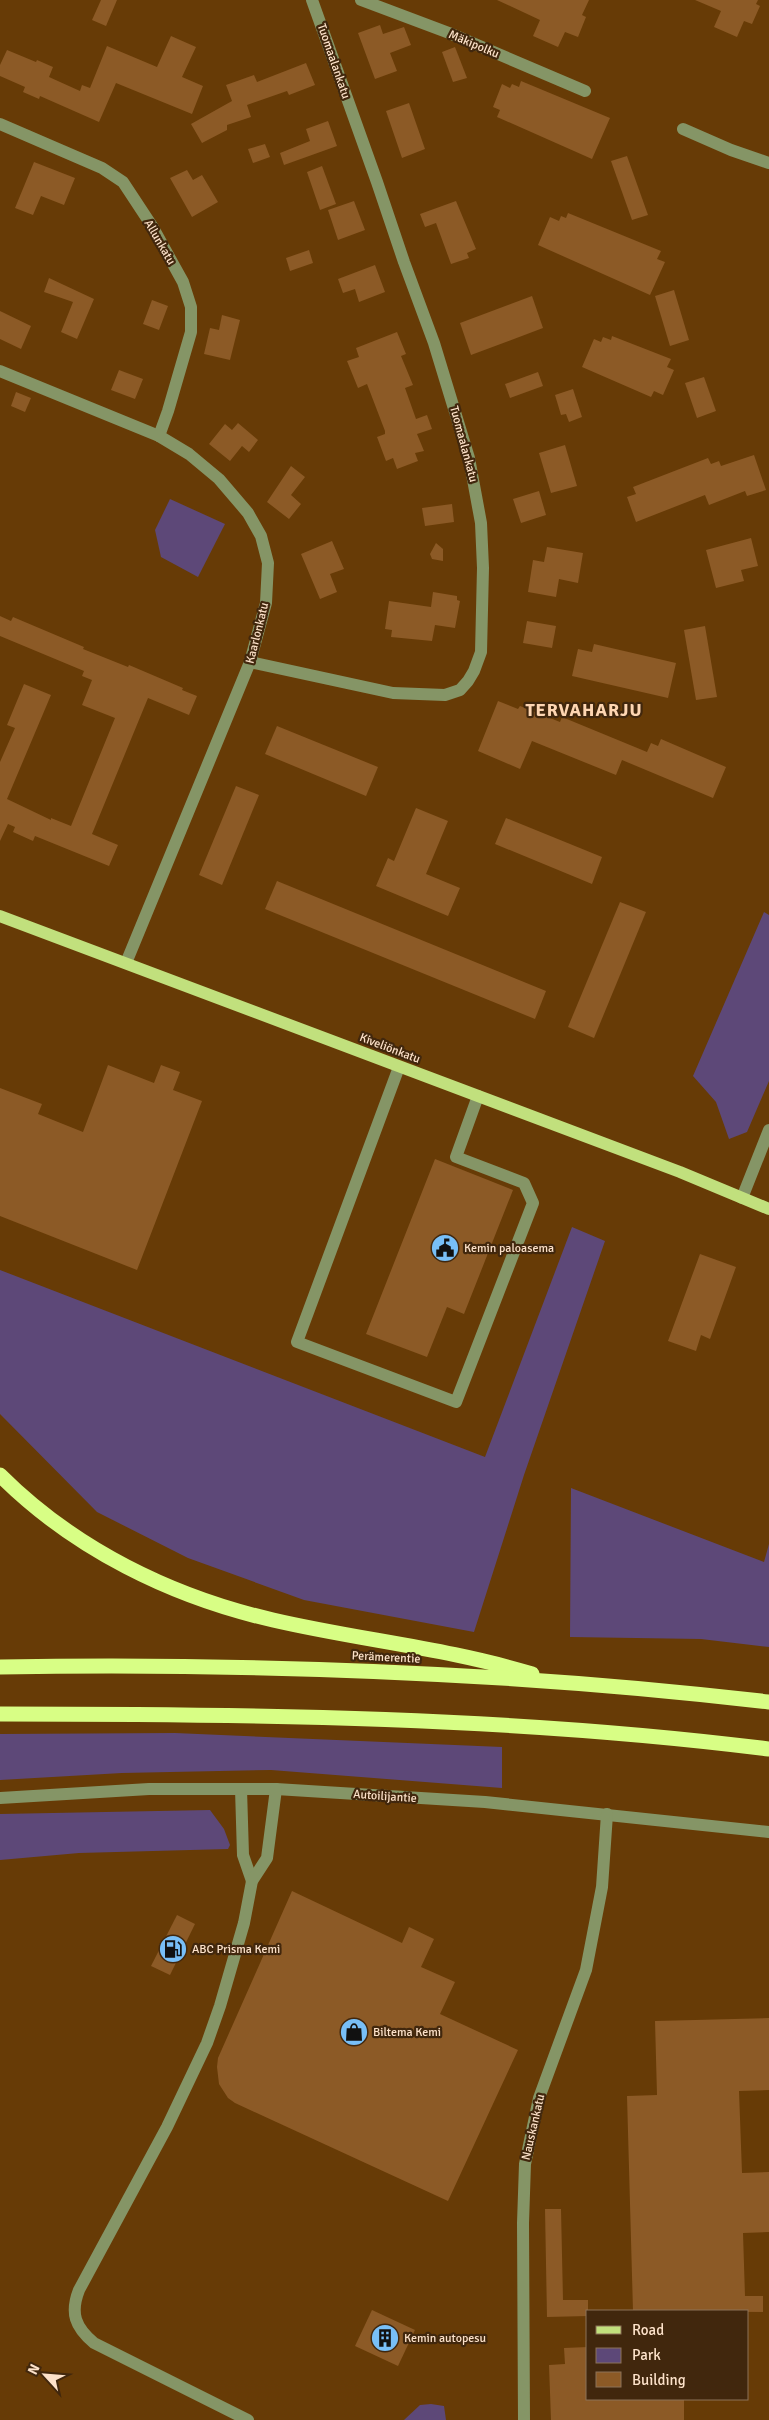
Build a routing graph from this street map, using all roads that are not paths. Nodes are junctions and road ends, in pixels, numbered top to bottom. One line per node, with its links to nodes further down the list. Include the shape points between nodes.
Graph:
1 (313, 0): 9 (street, Tuomaalankatu, via 434,343 469,458 480,523 483,568 481,652 468,681 460,690 444,695 393,693)
2 (361, 0): 3 (street, Mäkipolku, via 449,33)
3 (585, 91)
4 (0, 124): 8 (street, Allunkatu, via 102,168 123,182 183,282 191,307 190,332)
5 (683, 129): 6 (street)
6 (769, 163)
7 (0, 371): 8 (street, Kaarlonkatu)
8 (159, 436): 9 (street, Kaarlonkatu, via 189,454 219,479 248,513 261,536 268,563 266,603)
9 (250, 662): 11 (street, Kaarlonkatu)
10 (0, 916): 11 (main road, Kiveliönkatu)
11 (126, 963): 12 (main road, Kiveliönkatu)
12 (399, 1067): 13 (main road, Kiveliönkatu); 13 (street, via 297,1342 456,1402 533,1203 524,1183 456,1157)
13 (478, 1096): 15 (main road, Kiveliönkatu)
14 (769, 1130): 15 (street)
15 (742, 1198): 16 (main road, Kiveliönkatu)
16 (769, 1209)
17 (0, 1475): 19 (highway, via 37,1510 87,1545 131,1570 214,1603 275,1620 486,1660)
18 (0, 1667): 19 (highway, Perämerentie, via 282,1668)
19 (559, 1682): 20 (highway, Perämerentie)
20 (769, 1702)
21 (0, 1714): 22 (highway, via 144,1714 488,1725)
22 (769, 1749)
23 (276, 1789): 24 (street, Autoilijantie); 26 (street, Autoilijantie, via 485,1802); 28 (street, via 267,1858)
24 (241, 1790): 25 (street, Autoilijantie, via 150,1789); 28 (street, via 243,1856)
25 (0, 1798)
26 (608, 1814): 27 (street, Autoilijantie); 30 (street, Nauskankatu, via 602,1887 586,1970 539,2098 525,2164)
27 (769, 1832)
28 (252, 1881): 29 (street, via 244,1923 207,2043 167,2127 79,2290 74,2307 78,2326 94,2343)
29 (248, 2420)
30 (524, 2420)

